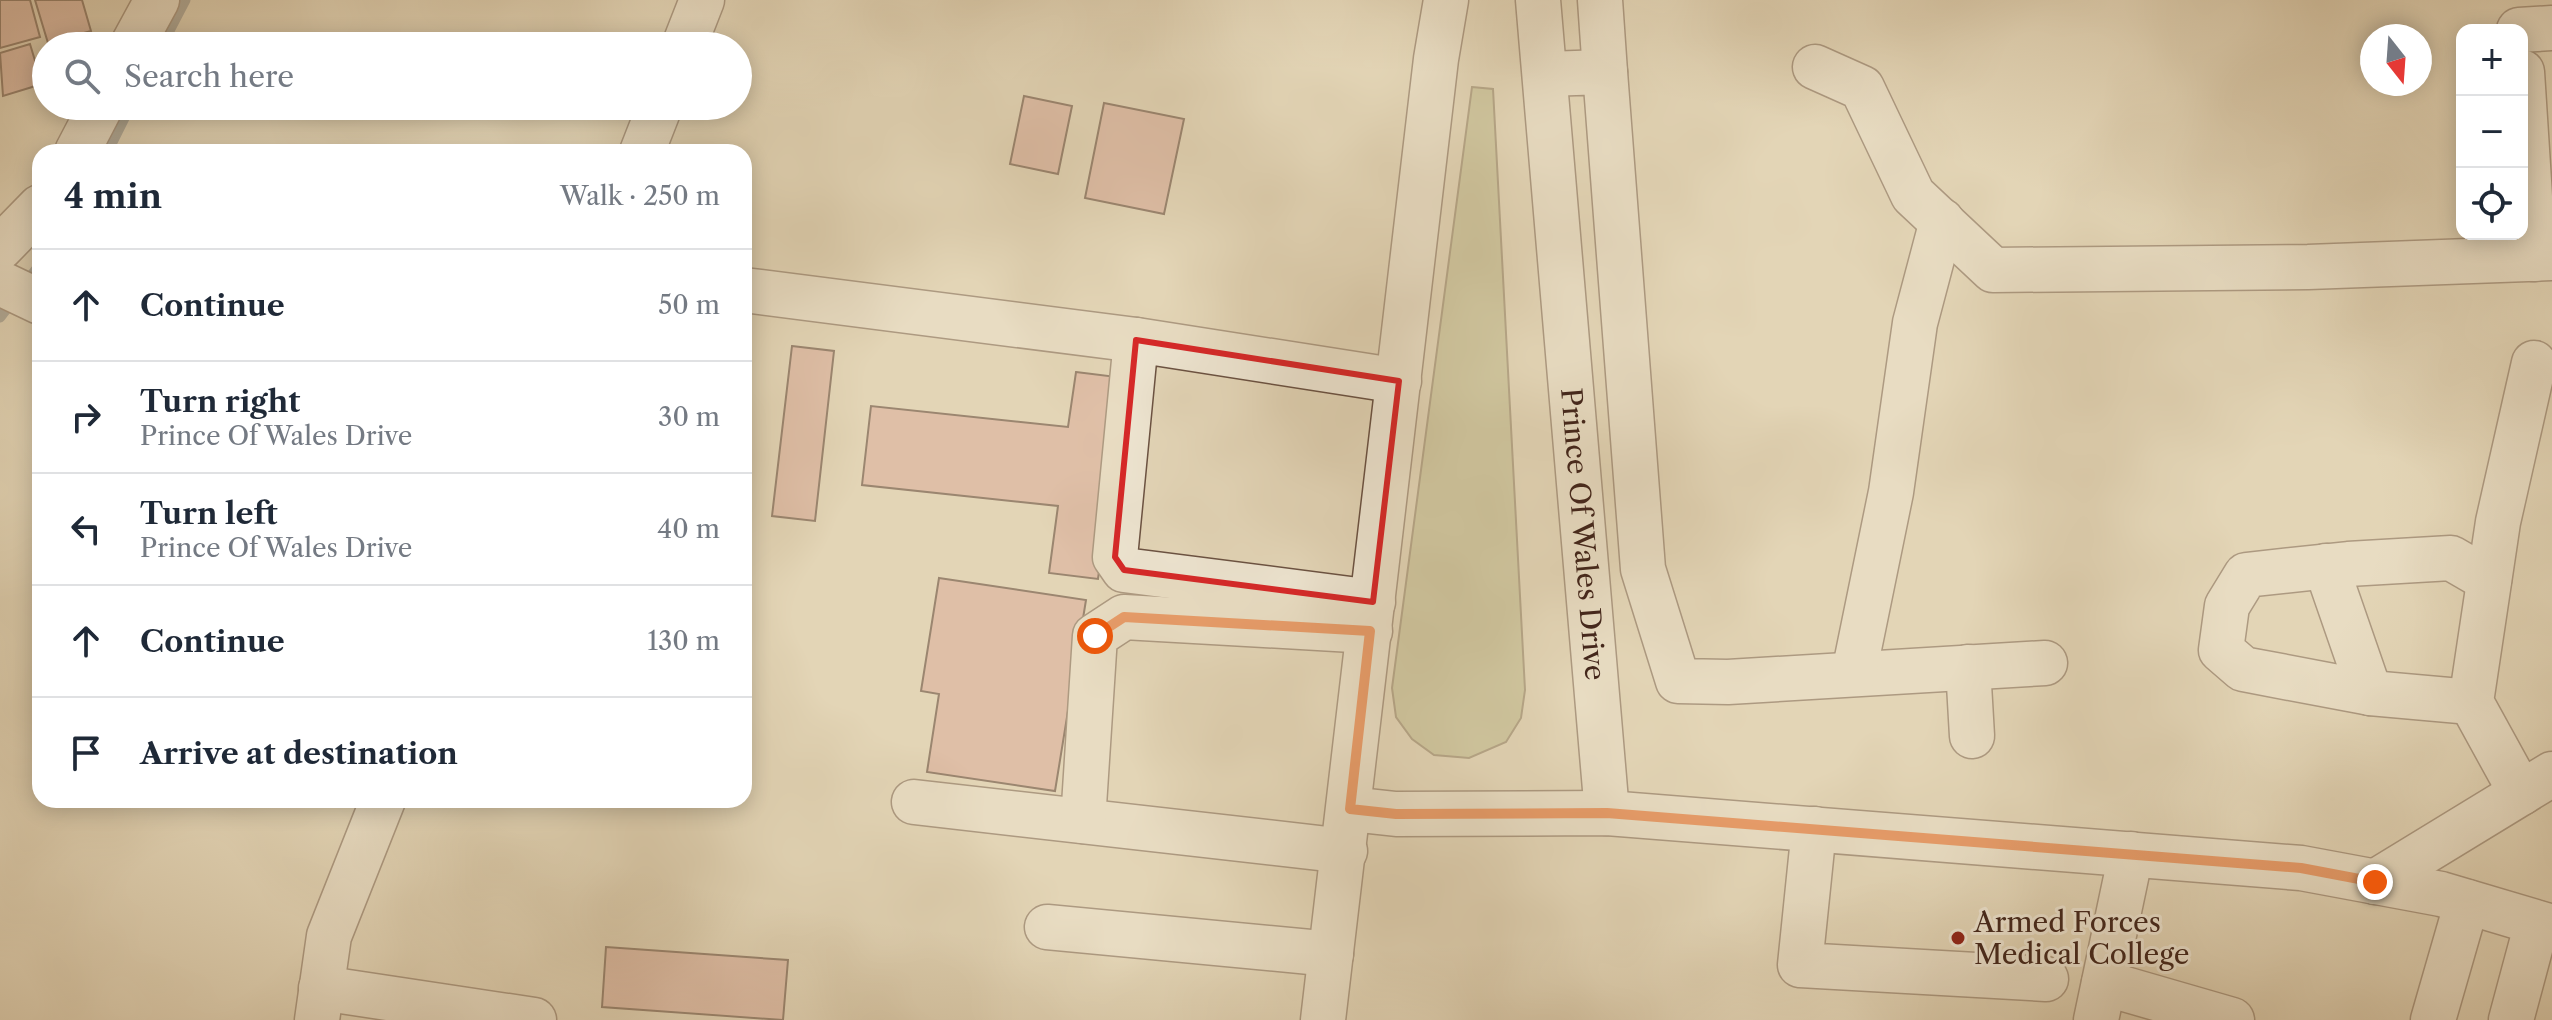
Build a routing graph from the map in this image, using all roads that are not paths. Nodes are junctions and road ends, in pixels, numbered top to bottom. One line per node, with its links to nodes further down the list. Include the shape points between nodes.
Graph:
1 (157, 0): 8 (street)
2 (702, 0): 9 (street)
3 (1446, 0): 27 (street)
4 (1600, 0): 11 (street)
5 (1536, 1): 12 (street, Prince Of Wales Drive)
6 (2552, 28): 7 (street)
7 (2528, 29)
8 (140, 32)
9 (689, 32)
10 (1815, 67): 19 (street, via 1862,88 1913,195)
11 (1605, 72): 12 (street); 33 (street, via 1643,569 1678,681)
12 (1546, 74): 40 (street, Prince Of Wales Drive)
13 (2525, 96): 21 (street)
14 (94, 120): 16 (street)
15 (655, 120): 17 (street)
16 (81, 144)
17 (645, 144)
18 (32, 215): 20 (street)
19 (1942, 221): 21 (street, via 1993,270); 33 (street, via 1915,323 1891,492)
20 (0, 248)
21 (2543, 258)
22 (0, 283): 24 (street)
23 (752, 291): 25 (street)
24 (32, 298)
25 (1136, 340): 27 (street); 30 (street, via 1115,557 1124,570)
26 (2534, 363): 29 (street)
27 (1399, 381): 30 (street)
28 (2326, 566): 29 (street, via 2451,558); 34 (street); 34 (street, via 2246,575 2227,606 2221,650 2243,669)
29 (2489, 580): 35 (street)
30 (1372, 617): 41 (street, via 1124,617 1095,636); 43 (street)
31 (2045, 663): 32 (street)
32 (1968, 667): 33 (street); 36 (street)
33 (1854, 673)
34 (2370, 693): 35 (street)
35 (2471, 702): 37 (street)
36 (1972, 736)
37 (2537, 783): 45 (street)
38 (914, 802): 41 (street)
39 (380, 808): 52 (street, via 329,936)
40 (1607, 813): 42 (street); 43 (street, via 1396,814)
41 (1083, 821): 43 (street)
42 (1814, 829): 44 (street); 50 (street, via 1800,965)
43 (1347, 830): 49 (street)
44 (2131, 854): 45 (street, via 2301,868); 51 (street)
45 (2375, 882): 46 (street)
46 (2467, 902): 47 (street); 56 (street)
47 (2545, 925): 57 (street)
48 (1047, 927): 49 (street)
49 (1331, 954): 54 (street)
50 (2046, 979)
51 (2100, 1001): 55 (street)
52 (319, 1004): 53 (street)
53 (534, 1020)
54 (1323, 1020)
55 (2232, 1020)
56 (2433, 1020)
57 (2511, 1020)

